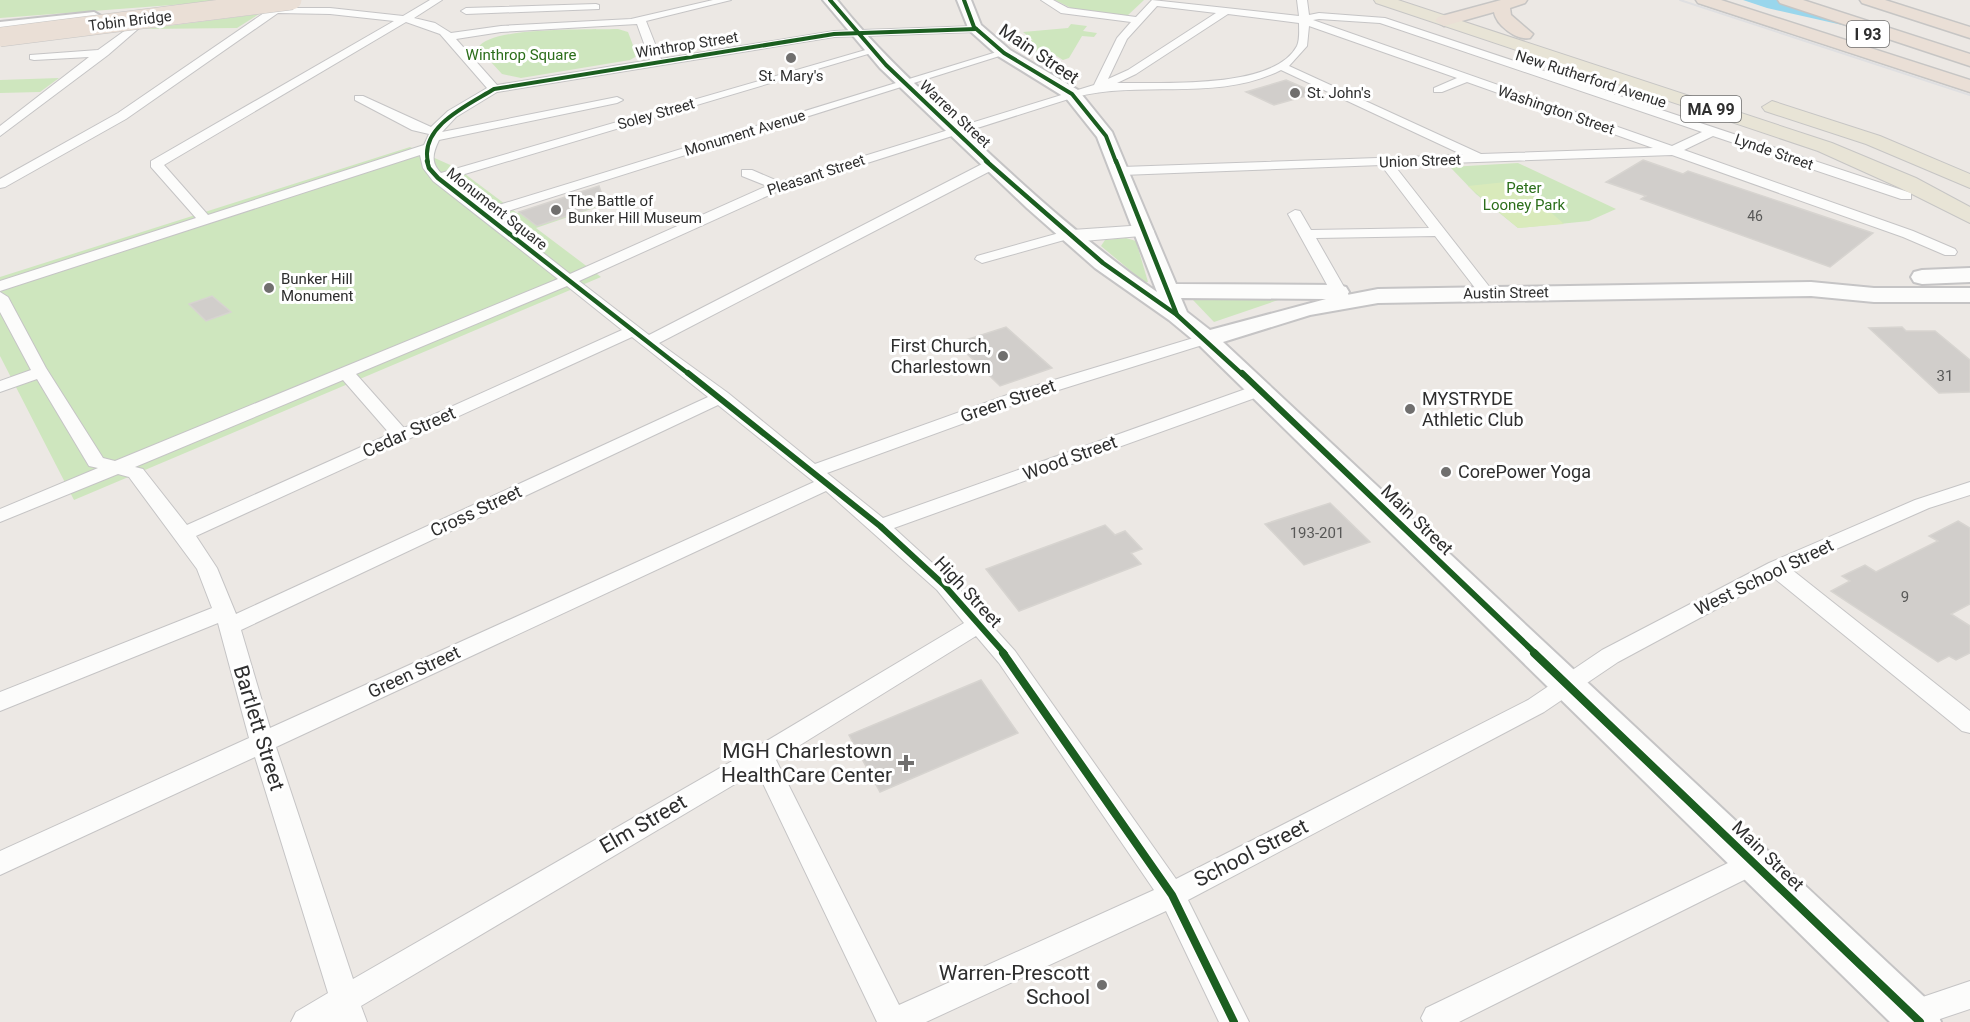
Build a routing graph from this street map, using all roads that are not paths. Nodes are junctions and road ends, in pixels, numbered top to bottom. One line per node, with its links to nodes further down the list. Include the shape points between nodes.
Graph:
1 (221, 0): 34 (main road)
2 (292, 0): 40 (highway, Tobin Bridge, bridge)
3 (350, 0): 26 (street)
4 (437, 0): 28 (street)
5 (726, 0): 32 (street)
6 (830, 0): 37 (main road, Warren Street)
7 (964, 0): 36 (main road, Main Street)
8 (1046, 0): 29 (street, via 1065,11)
9 (1302, 0): 30 (street)
10 (1382, 0): 27 (main road, New Rutherford Avenue / MA 99)
11 (1519, 0): 22 (highway)
12 (1704, 0): 56 (highway)
13 (1742, 0): 31 (highway, I 93)
14 (1767, 0): 51 (highway, I 93)
15 (1786, 0): 51 (highway, I 93)
16 (1801, 0): 44 (highway)
17 (1827, 0): 44 (highway); 44 (highway)
18 (1849, 0): 42 (highway)
19 (1869, 0): 38 (highway)
20 (1155, 2): 25 (street, Washington Street); 29 (street)
21 (598, 3): 24 (street); 33 (street)
22 (1493, 3): 27 (highway); 39 (highway)
23 (281, 5): 26 (street); 35 (street); 40 (highway, Tobin Bridge); 77 (street, via 122,116)
24 (466, 11)
25 (1226, 11): 30 (street, Washington Street); 57 (street, via 1132,72)
26 (320, 12): 28 (street)
27 (1444, 12): 39 (main road, New Rutherford Avenue / MA 99); 79 (main road, New Rutherford Avenue, via 1487,44 1798,149); 84 (main road, New Rutherford Avenue / MA 99, via 1825,147 1902,179)
28 (403, 19): 41 (street, via 434,26); 83 (street, via 156,164)
29 (1136, 20): 57 (street, via 1122,38)
30 (1303, 20): 52 (street, via 1302,47); 54 (street, Washington Street); 66 (street, Lynde Street, via 1319,16 1370,18)
31 (1804, 20): 51 (highway); 53 (highway, I 93)
32 (641, 21): 33 (street); 50 (street)
33 (589, 25): 41 (street, via 501,29)
34 (0, 26)
35 (134, 27): 43 (street); 46 (street)
36 (976, 29): 37 (street, Winthrop Street); 47 (main road, Main Street)
37 (855, 33): 45 (main road, Warren Street); 50 (street, Winthrop Street)
38 (1970, 33)
39 (1524, 34): 48 (main road, New Rutherford Avenue / MA 99)
40 (0, 37)
41 (448, 37): 58 (street)
42 (1970, 38)
43 (0, 44)
44 (1970, 46)
45 (873, 51): 55 (main road, Warren Street); 75 (street, Soley Street)
46 (104, 53): 49 (street); 67 (street)
47 (1004, 53): 55 (street, Monument Avenue); 60 (main road, Main Street)
48 (1581, 54): 61 (main road, New Rutherford Avenue); 80 (main road, New Rutherford Avenue / MA 99, via 1848,142)
49 (34, 57)
50 (656, 61): 58 (street, Winthrop Street)
51 (1970, 63)
52 (1280, 66): 57 (street, via 1215,84); 70 (street)
53 (1970, 72)
54 (1467, 78): 59 (street); 69 (street, Washington Street)
55 (905, 83): 65 (main road, Warren Street); 81 (street, Monument Avenue)
56 (1970, 86)
57 (1098, 88): 60 (street, Pleasant Street)
58 (494, 89): 68 (street, Winthrop Street, via 447,117)
59 (1438, 90)
60 (1072, 94): 65 (street, Pleasant Street); 73 (main road, Main Street, via 1106,136)
61 (1724, 94)
62 (359, 98): 68 (street)
63 (617, 100): 68 (street)
64 (1757, 103): 76 (main road, via 1873,140)
65 (954, 131): 72 (main road, Warren Street); 78 (street, Pleasant Street)
66 (1713, 131): 69 (street, Union Street); 79 (street, Lynde Street)
67 (0, 132)
68 (432, 139): 75 (street, Monument Square, via 428,165); 83 (street)
69 (1673, 151): 70 (street, Union Street); 89 (street, Washington Street)
70 (1480, 158): 71 (street, Union Street)
71 (1385, 162): 73 (street, Union Street); 86 (street)
72 (991, 165): 88 (main road, Warren Street); 100 (street, Cedar Street)
73 (1122, 171): 85 (main road, Main Street)
74 (747, 173): 78 (street)
75 (438, 178): 81 (street, Monument Square)
76 (1970, 182)
77 (0, 184)
78 (779, 186): 92 (street, Pleasant Street)
79 (1906, 196): 84 (main road, New Rutherford Avenue)
80 (1970, 196)
81 (485, 214): 92 (street, Monument Square)
82 (1295, 214): 87 (street)
83 (204, 219): 93 (street)
84 (1970, 230)
85 (1145, 231): 88 (street); 99 (main road, Main Street)
86 (1440, 232): 87 (street); 95 (street)
87 (1307, 234): 98 (street)
88 (1071, 235): 90 (street); 99 (main road, Warren Street, via 1127,283)
89 (1950, 252)
90 (982, 259)
91 (1970, 275): 94 (main road, Austin Street, via 1836,281)
92 (568, 280): 100 (street, High Street); 103 (street)
93 (0, 286)
94 (1811, 289): 95 (main road, Austin Street); 96 (main road, Austin Street, via 1874,295)
95 (1487, 294): 98 (main road, Austin Street)
96 (1970, 296)
97 (0, 297): 102 (street)
98 (1341, 297): 99 (main road); 101 (main road, Austin Street)
99 (1173, 303): 101 (main road, Main Street)
100 (642, 336): 106 (street, High Street); 107 (street, Cedar Street)
101 (1206, 339): 105 (main road, Main Street); 109 (street, Green Street, via 1005,401)
102 (41, 372): 104 (street); 108 (street, via 96,462)
103 (346, 373): 107 (street); 108 (street)
104 (0, 387)
105 (1260, 390): 112 (street, Wood Street); 117 (main road, Main Street)
106 (722, 397): 109 (street, High Street); 115 (street, Cross Street)
107 (401, 436): 113 (street, Cedar Street)
108 (115, 468): 111 (street); 113 (street, Bartlett Street, via 136,473)
109 (821, 477): 112 (street, High Street); 120 (street, Green Street)
110 (1970, 488): 114 (street, West School Street, via 1922,504)
111 (0, 516)
112 (880, 526): 116 (street, High Street, via 944,585)
113 (184, 534): 115 (street, Bartlett Street, via 207,568)
114 (1776, 568): 117 (street, West School Street, via 1610,656); 119 (street)
115 (226, 619): 118 (street, Cross Street); 120 (street, Bartlett Street)
116 (979, 624): 121 (street, Elm Street); 124 (street, High Street, via 1008,657)
117 (1568, 684): 123 (main road, Main Street); 124 (street, School Street, via 1536,706)
118 (0, 702)
119 (1970, 724)
120 (261, 741): 122 (street, Green Street); 126 (street, Bartlett Street)
121 (762, 756): 126 (street, Elm Street); 130 (street)
122 (0, 863)
123 (1753, 863): 127 (street); 128 (main road, Main Street)
124 (1172, 895): 130 (street, School Street); 131 (street, High Street)
125 (1970, 995): 128 (street)
126 (349, 1010): 129 (street, Elm Street)
127 (1436, 1018)
128 (1916, 1018)
129 (306, 1022)
130 (893, 1022)
131 (1234, 1022)

